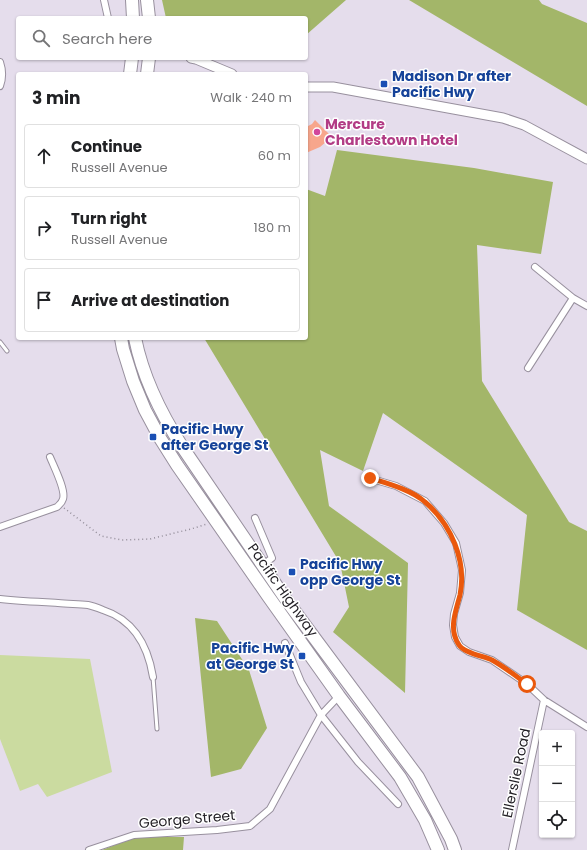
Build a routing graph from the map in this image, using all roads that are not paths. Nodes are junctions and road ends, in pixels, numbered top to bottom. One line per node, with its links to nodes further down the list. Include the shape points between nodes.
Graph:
1 (104, 0): 4 (street)
2 (132, 0): 5 (highway)
3 (147, 0): 6 (highway)
4 (108, 16)
5 (134, 16)
6 (149, 16)
7 (132, 60): 11 (highway)
8 (149, 60): 12 (highway)
9 (198, 60): 13 (main road)
10 (0, 62): 14 (street)
11 (130, 72)
12 (147, 72)
13 (227, 72)
14 (0, 86)
15 (308, 87): 16 (main road, via 333,87 503,118 524,125)
16 (587, 159)
17 (534, 267): 18 (street)
18 (573, 298): 19 (street); 24 (street)
19 (587, 306)
20 (121, 340): 33 (highway, Pacific Highway, via 133,381 160,438)
21 (136, 340): 29 (highway, Pacific Highway, via 151,389 170,429)
22 (0, 342): 23 (lane)
23 (7, 351)
24 (528, 368)
25 (50, 457): 28 (street, via 63,489 64,498 60,504)
26 (370, 478): 34 (street, via 396,486 425,501 444,523 456,543 462,570 453,625 460,646 492,660 527,684)
27 (255, 518): 29 (street, Pacific Highway, via 272,558)
28 (0, 527)
29 (263, 565): 41 (highway, Pacific Highway, via 418,778)
30 (0, 599): 32 (street, via 90,605 110,612 123,620 142,641 151,664)
31 (285, 643): 35 (street, Pacific Highway, via 301,682)
32 (152, 677): 37 (lane)
33 (339, 696): 35 (street, George Street); 40 (highway, Pacific Highway, via 400,777)
34 (544, 700): 36 (street); 42 (street, Ellerslie Road)
35 (321, 715): 38 (street, Pacific Highway, via 358,762); 39 (street, George Street, via 270,809 250,826 134,835)
36 (587, 727)
37 (157, 729)
38 (398, 804)
39 (89, 850)
40 (438, 850)
41 (455, 850)
42 (512, 850)

